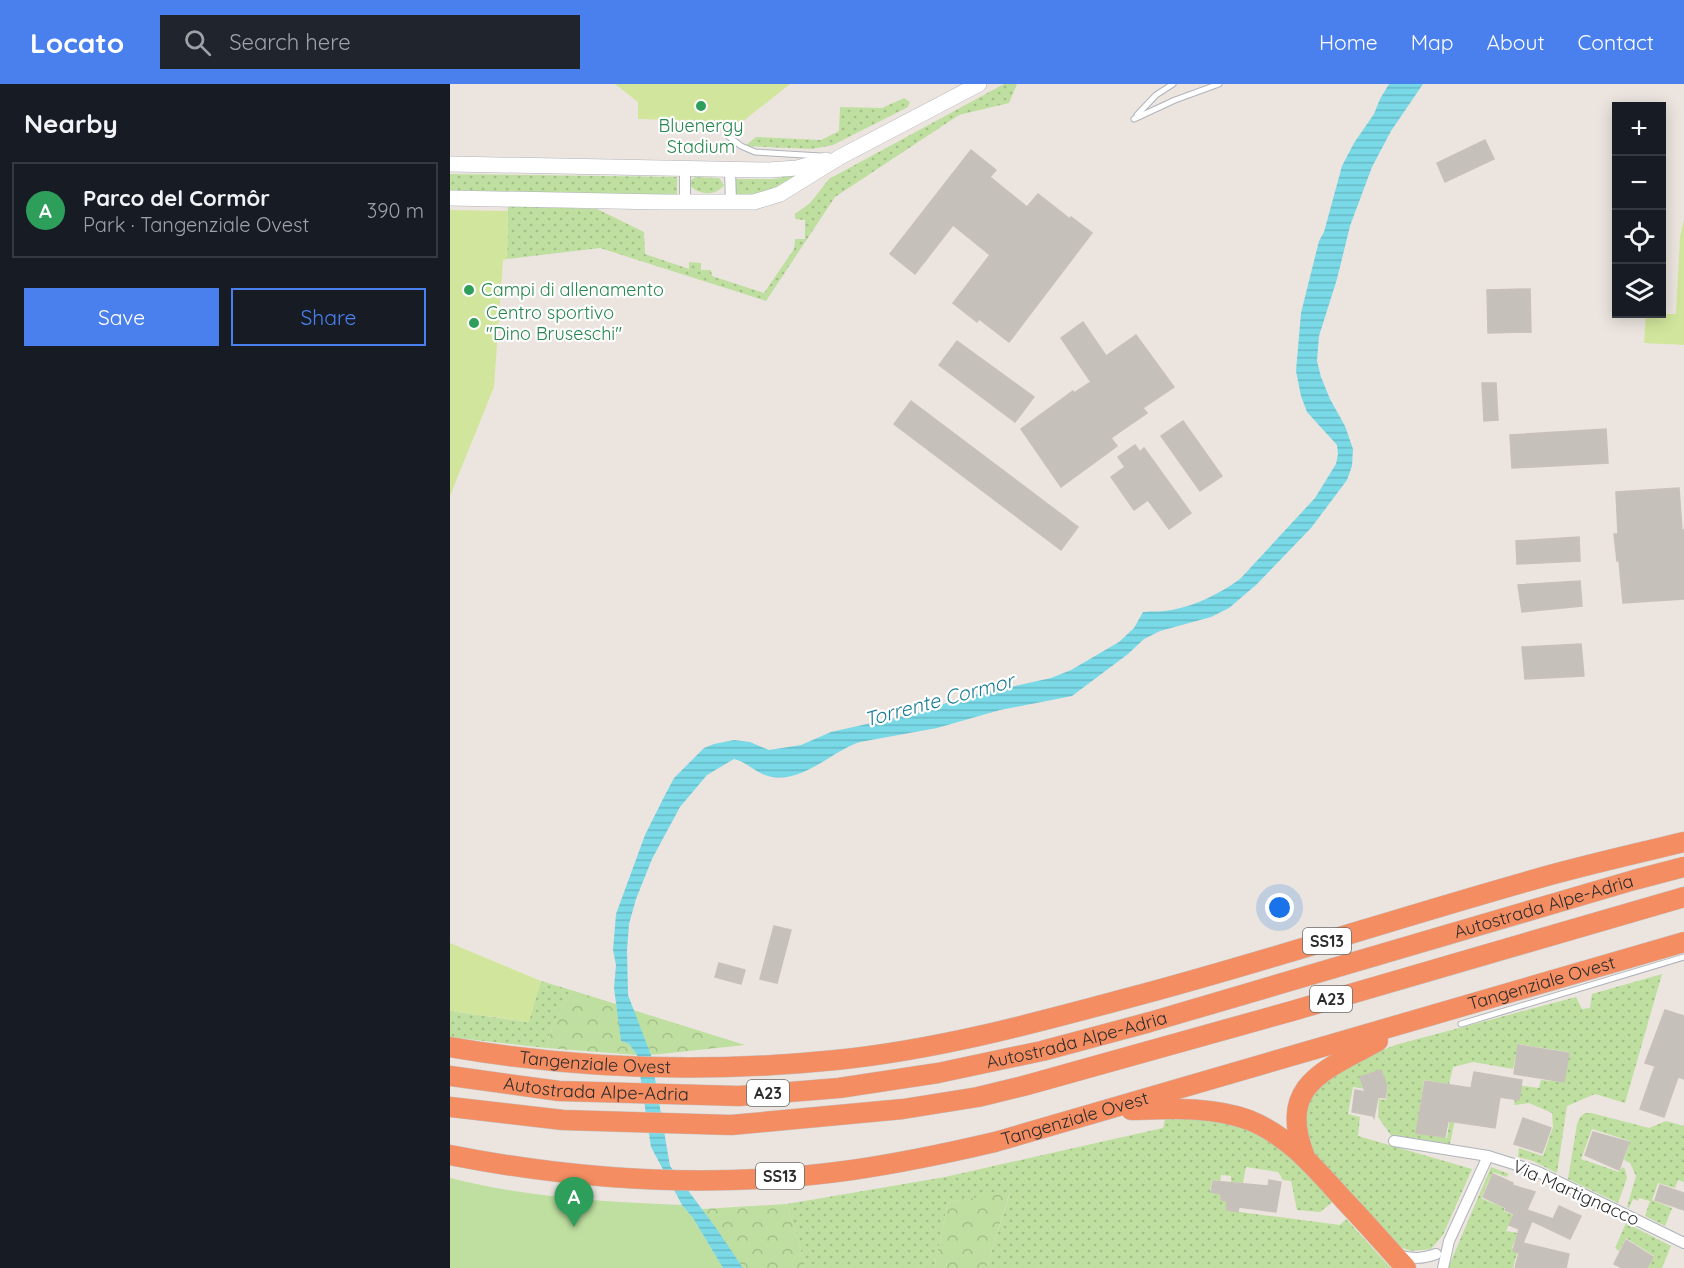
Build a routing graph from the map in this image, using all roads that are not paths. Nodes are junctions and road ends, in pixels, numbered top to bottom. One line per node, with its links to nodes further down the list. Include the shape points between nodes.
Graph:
1 (979, 84): 5 (street)
2 (1173, 84): 3 (lane, via 1156,95 1134,119)
3 (1219, 84)
4 (728, 136): 5 (lane, via 755,152)
5 (840, 157): 8 (street, via 797,168); 11 (street, via 780,194 754,202)
6 (450, 164): 7 (street)
7 (685, 168): 8 (street); 10 (street)
8 (730, 170): 11 (street)
9 (450, 198): 10 (street)
10 (685, 202): 11 (street)
11 (731, 202)
12 (1684, 842): 19 (highway, Tangenziale Ovest / SS13, via 1539,878 1195,981 970,1038 838,1060 730,1068 623,1066 508,1057)
13 (1684, 867): 20 (highway, Autostrada Alpe-Adria / A23, via 1150,1022 976,1067 839,1088 739,1096 559,1091)
14 (1684, 897): 21 (highway, Autostrada Alpe-Adria / A23, via 978,1097 903,1109 731,1125 563,1120)
15 (1684, 942): 17 (highway, Tangenziale Ovest / SS13)
16 (1684, 957): 18 (lane)
17 (1409, 1023): 22 (highway, Tangenziale Ovest / SS13); 26 (highway, via 1331,1065 1308,1087 1295,1121)
18 (1461, 1024)
19 (450, 1047)
20 (450, 1076)
21 (450, 1107)
22 (1104, 1109): 24 (highway, Tangenziale Ovest / SS13, via 995,1142 922,1158 850,1170 746,1179 642,1180 563,1174); 26 (highway, via 1182,1108 1248,1120 1282,1138)
23 (1394, 1141): 25 (street, Via Martignacco)
24 (450, 1155)
25 (1488, 1156): 27 (street); 28 (street, Via Martignacco, via 1536,1171)
26 (1305, 1157): 29 (highway)
27 (1449, 1241): 30 (street); 33 (street)
28 (1684, 1244)
29 (1392, 1253): 30 (street, via 1410,1258); 31 (highway)
30 (1436, 1254): 32 (street)
31 (1406, 1268)
32 (1425, 1268)
33 (1443, 1268)

